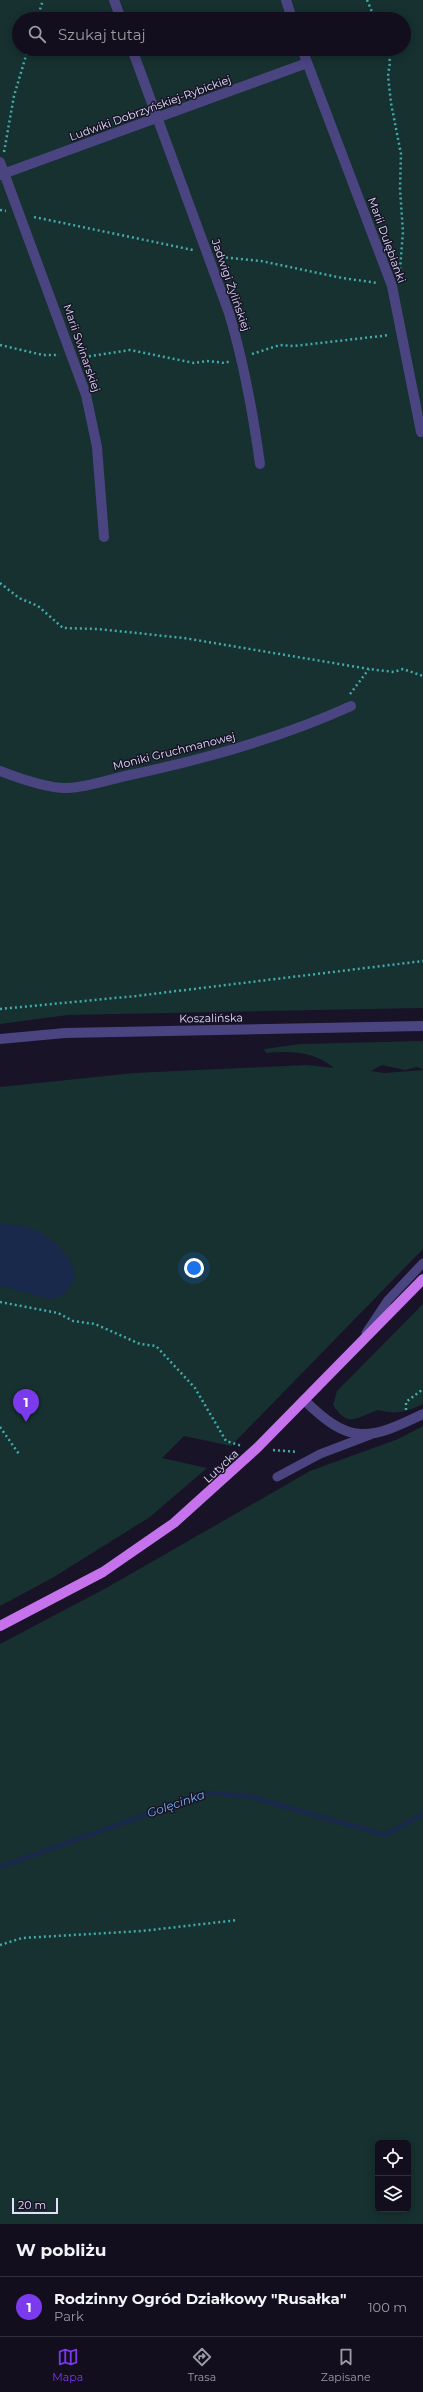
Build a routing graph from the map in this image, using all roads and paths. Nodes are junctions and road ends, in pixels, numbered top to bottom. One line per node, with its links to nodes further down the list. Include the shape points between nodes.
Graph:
1 (43, 0): 5 (path)
2 (114, 0): 6 (street)
3 (286, 0): 7 (street)
4 (367, 0): 8 (path)
5 (39, 12)
6 (118, 12)
7 (290, 12)
8 (372, 12)
9 (26, 56): 16 (path, via 5,140)
10 (134, 56): 14 (street, Jadwigi Żylińskiej)
11 (304, 56): 13 (street, Marii Dulębianki)
12 (389, 56): 17 (path, via 392,103 401,154 403,232)
13 (307, 63): 14 (street, Ludwiki Dobrzyńskiej-Rybickiej); 18 (street, Marii Dulębianki, via 392,286)
14 (157, 119): 16 (street, Ludwiki Dobrzyńskiej-Rybickiej); 21 (street, Jadwigi Żylińskiej, via 209,254)
15 (0, 162): 16 (street, Marii Swinarskiej)
16 (2, 174): 20 (street, Marii Swinarskiej)
17 (400, 271)
18 (403, 334): 21 (path, via 294,346 280,345); 22 (street, Marii Dulębianki)
19 (0, 345): 20 (path, via 44,354)
20 (73, 356): 21 (path, via 85,357 130,350 194,363 207,361 225,364); 24 (street, Marii Swinarskiej, via 86,395 97,447)
21 (242, 356): 23 (street, Jadwigi Żylińskiej)
22 (421, 432)
23 (260, 464)
24 (104, 537)
25 (0, 583): 26 (path, via 19,598 38,606 64,628 98,628 184,638)
26 (369, 669): 27 (path, via 394,672 403,669); 29 (path)
27 (423, 676)
28 (351, 706): 29 (street, Moniki Gruchmanowej)
29 (338, 712): 30 (street, Moniki Gruchmanowej, via 316,722 224,752 168,767 67,788)
30 (0, 771)
31 (423, 961): 32 (path, via 136,996)
32 (0, 1009)
33 (423, 1026): 34 (street, Koszalińska, via 65,1032)
34 (0, 1038)
35 (423, 1263): 38 (lane, via 388,1300)
36 (423, 1278): 38 (main road, Lutycka)
37 (0, 1302): 45 (path, via 58,1314 73,1321 95,1324 140,1344 156,1346 195,1388 226,1441)
38 (359, 1345): 40 (main road, Lutycka)
39 (423, 1388): 41 (path)
40 (304, 1400): 44 (street, via 326,1420 344,1431); 45 (main road, Lutycka)
41 (406, 1402)
42 (423, 1414): 44 (street)
43 (0, 1426): 46 (path)
44 (373, 1435): 47 (lane)
45 (257, 1448): 47 (path); 49 (main road, Lutycka, via 203,1498 147,1543 103,1572)
46 (19, 1454)
47 (320, 1454): 48 (lane)
48 (277, 1477)
49 (0, 1626)
50 (238, 1920): 51 (path, via 142,1931 22,1938)
51 (0, 1945)

